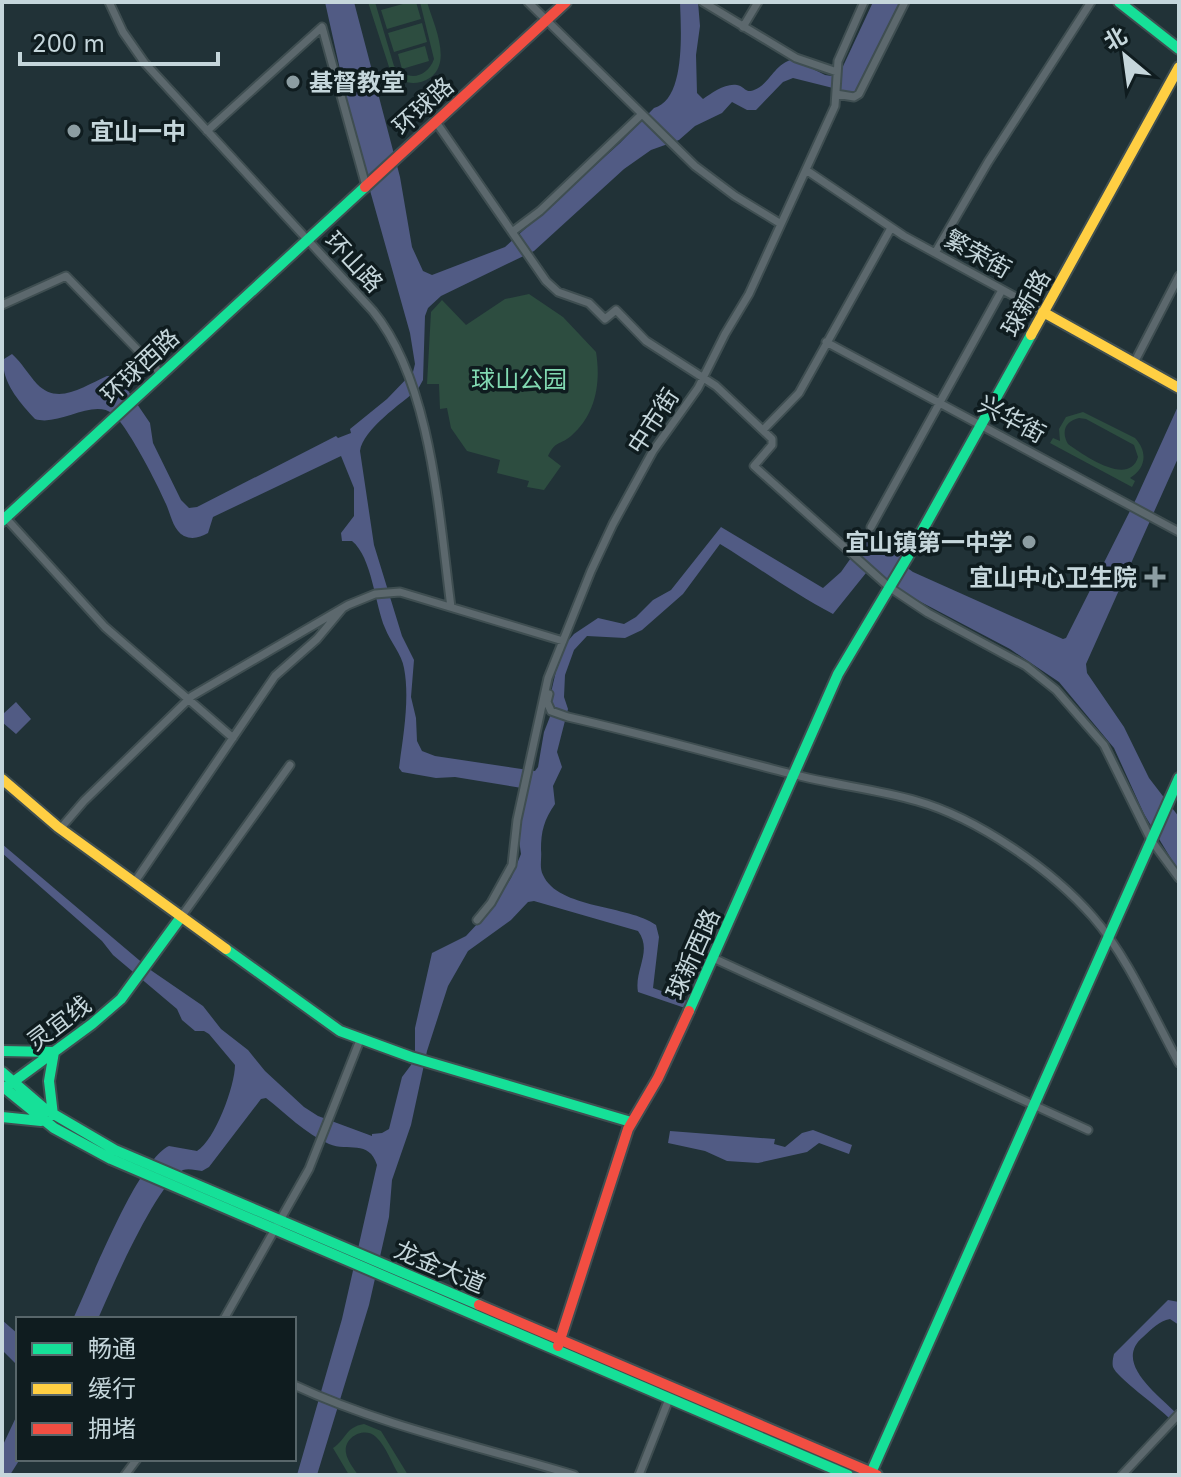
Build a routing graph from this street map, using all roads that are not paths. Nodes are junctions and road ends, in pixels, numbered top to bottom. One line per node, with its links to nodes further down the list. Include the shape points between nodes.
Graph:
1 (109, 2): 18 (street, 环山路, via 136,52)
2 (528, 2): 10 (street)
3 (566, 2): 10 (street, 环球路)
4 (703, 2): 11 (street)
5 (758, 2): 11 (street)
6 (864, 2): 14 (street, 中市街)
7 (905, 2): 15 (street, via 859,94)
8 (1091, 2): 25 (street)
9 (1119, 2): 12 (street)
10 (546, 21): 16 (street); 17 (street, 环球路)
11 (743, 27): 14 (street, via 796,58)
12 (1179, 49)
13 (1179, 67): 29 (street, 球新路)
14 (837, 74): 15 (street, 中市街)
15 (836, 93): 19 (street, 中市街)
16 (642, 116): 21 (street, via 721,186); 23 (street)
17 (436, 122): 20 (street, 环球路); 23 (street)
18 (207, 131): 20 (street, via 322,27); 24 (street, 环山路)
19 (806, 170): 21 (street, 中市街); 22 (street, 繁荣街)
20 (367, 185): 24 (street, 环球路)
21 (781, 224): 33 (street, 中市街)
22 (891, 228): 25 (street, 繁荣街); 30 (street)
23 (514, 233): 33 (street, via 558,292 589,303 605,319 616,310 646,341)
24 (306, 240): 32 (street, 环球西路); 43 (street, 环山路, via 381,321 408,372 417,396)
25 (935, 253): 27 (street, 繁荣街)
26 (1179, 276): 31 (street)
27 (1002, 290): 29 (street, 繁荣街); 35 (street)
28 (2, 305): 32 (street, via 66,276)
29 (1043, 312): 31 (street, 繁荣街); 36 (street, 球新路)
30 (826, 342): 35 (street, 兴华街); 37 (street, via 799,393)
31 (1134, 363): 34 (street, 繁荣街)
32 (161, 374): 38 (street, 环球西路)
33 (703, 378): 37 (street); 44 (street, 中市街, via 623,505)
34 (1179, 388)
35 (940, 403): 36 (street, 兴华街); 39 (street)
36 (980, 425): 40 (street, 兴华街); 41 (street, 球新路)
37 (763, 430): 41 (street, via 772,445 754,466)
38 (3, 518): 46 (street, via 105,627)
39 (871, 527)
40 (1179, 532)
41 (890, 586): 49 (street, 球新西路, via 838,674); 53 (street, via 928,613 1026,666 1056,690 1104,745)
42 (344, 607): 43 (street, via 390,591); 46 (street); 47 (street, via 317,639 278,671)
43 (451, 607): 44 (street)
44 (563, 641): 45 (street, 中市街)
45 (554, 664): 49 (street, via 547,702 551,711); 57 (street, via 524,788 512,865)
46 (187, 699): 47 (street); 52 (street)
47 (233, 738): 55 (street)
48 (290, 765): 56 (street)
49 (793, 775): 58 (street, via 918,801 958,817 1044,872); 59 (street, 球新西路)
50 (1179, 778): 53 (street)
51 (2, 779): 52 (street)
52 (60, 829): 55 (street)
53 (1153, 837): 54 (street); 58 (street)
54 (1179, 878)
55 (134, 883): 56 (street)
56 (181, 917): 60 (street, via 320,1018); 62 (street, 灵宜线, via 111,1008)
57 (477, 920)
58 (1108, 937): 63 (street); 66 (street)
59 (713, 958): 66 (street); 69 (street, 球新西路, via 658,1078)
60 (360, 1040): 69 (street); 71 (street, via 331,1117)
61 (2, 1051): 62 (street)
62 (54, 1052): 65 (street, 灵宜线); 68 (street)
63 (1179, 1063)
64 (2, 1072): 65 (street, 龙金大道)
65 (5, 1087): 68 (street, 龙金大道)
66 (1035, 1104): 70 (street); 77 (street)
67 (2, 1117): 68 (street)
68 (49, 1118): 71 (street, 龙金大道, via 141,1166)
69 (631, 1122): 73 (street, 球新西路)
70 (1088, 1130)
71 (278, 1225): 72 (street); 73 (street, 龙金大道)
72 (225, 1317)
73 (558, 1345): 75 (street, 龙金大道); 77 (street, 龙金大道)
74 (296, 1386): 78 (street, via 342,1405)
75 (669, 1399): 79 (street); 80 (street, 龙金大道)
76 (1179, 1414): 81 (street)
77 (873, 1474)
78 (574, 1475)
79 (639, 1475)
80 (848, 1475)
81 (1122, 1475)

